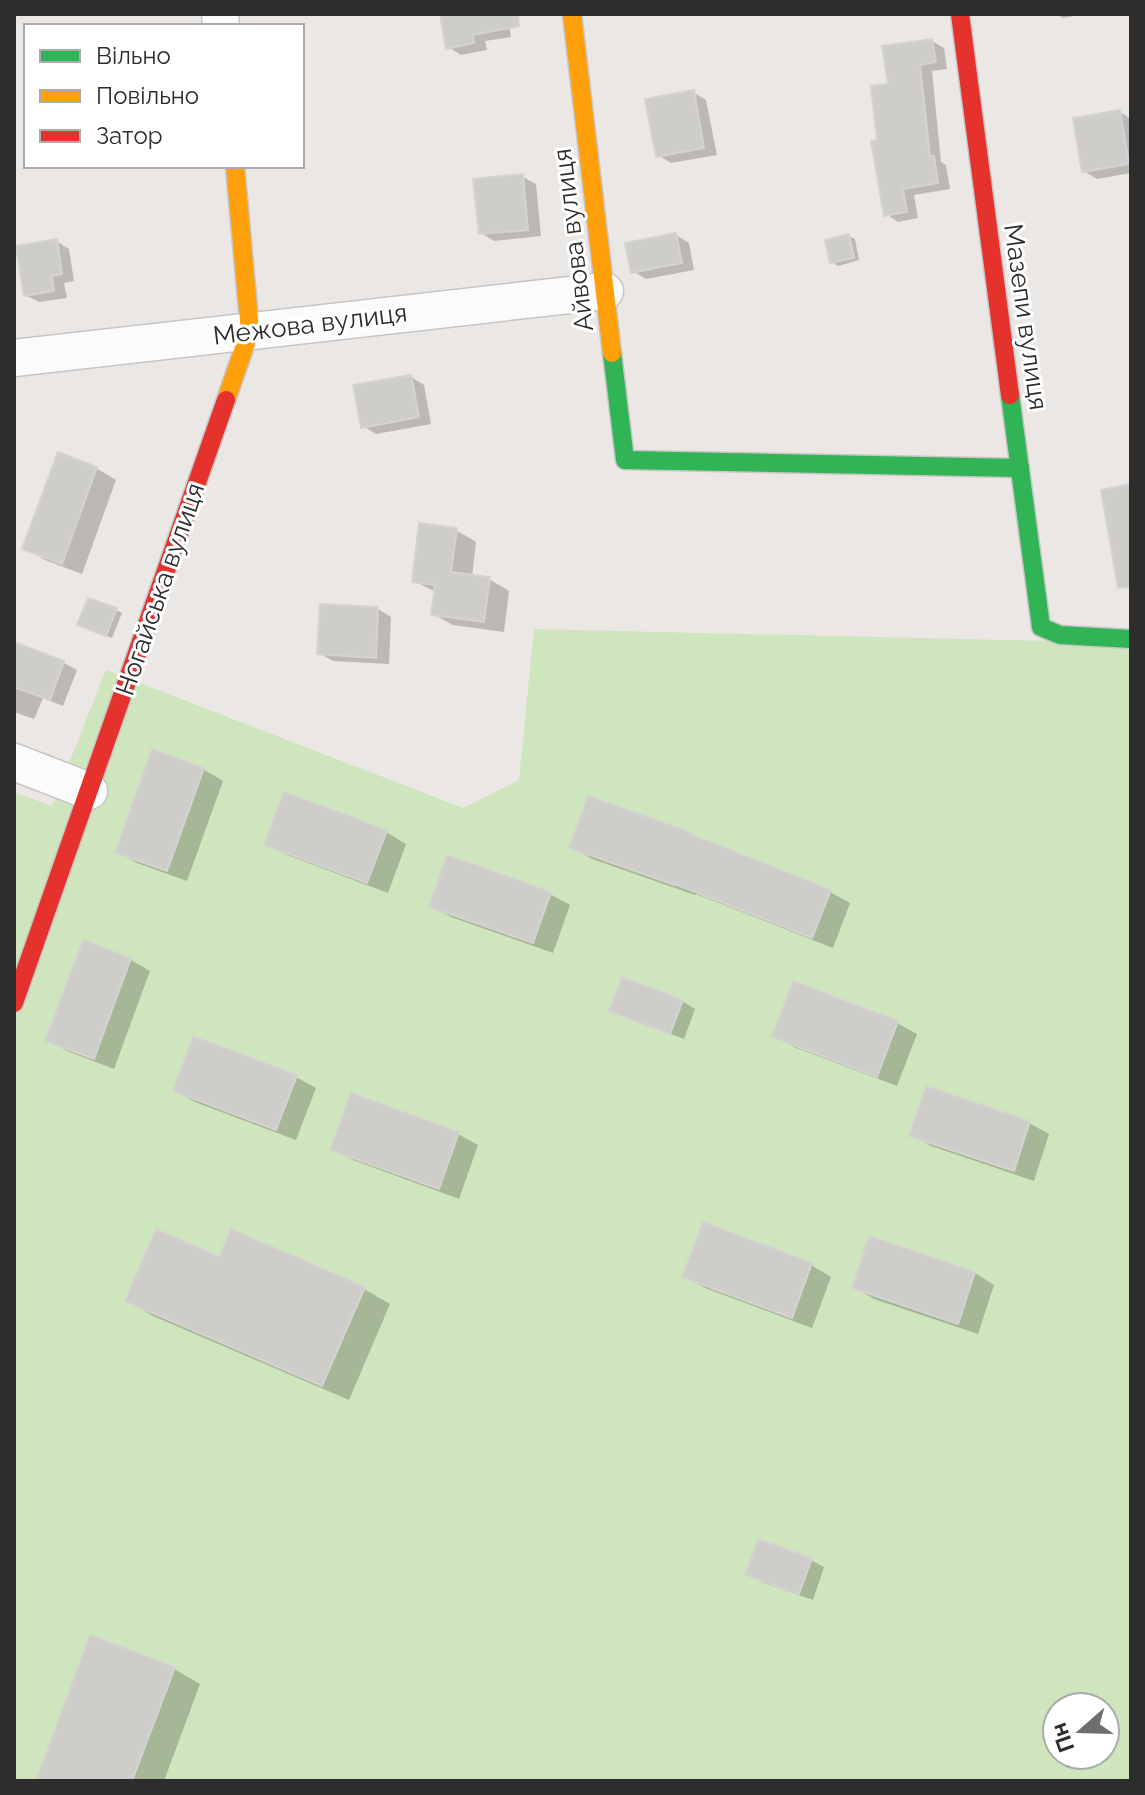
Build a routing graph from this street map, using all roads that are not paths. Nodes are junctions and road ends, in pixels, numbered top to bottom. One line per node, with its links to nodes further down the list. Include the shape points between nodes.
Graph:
1 (572, 14): 4 (street, Айвова вулиця)
2 (960, 14): 7 (street, Мазепи вулиця)
3 (235, 168): 5 (street, Ногайська вулиця)
4 (605, 291): 5 (street, Межова вулиця); 7 (street, Айвова вулиця, via 625,460)
5 (250, 331): 6 (street, Межова вулиця); 10 (street, Ногайська вулиця)
6 (14, 358)
7 (1020, 468): 8 (street, Мазепи вулиця, via 1041,627 1060,635)
8 (1131, 639)
9 (14, 762): 10 (street)
10 (89, 791): 11 (street, Ногайська вулиця)
11 (14, 1003)

